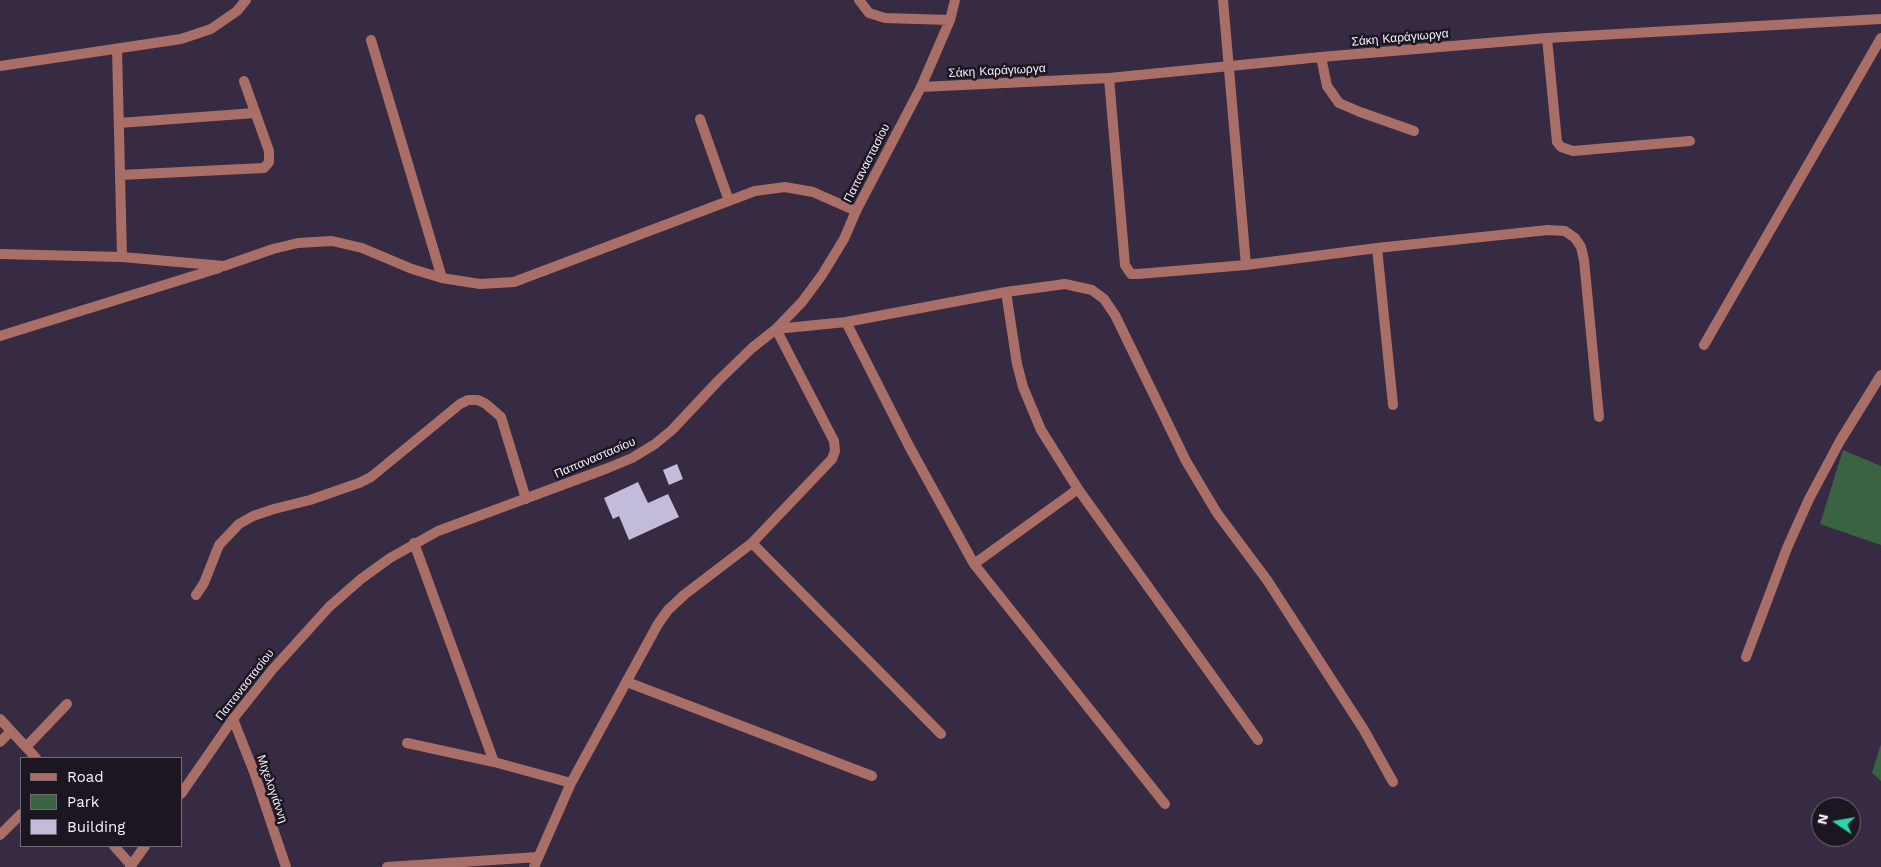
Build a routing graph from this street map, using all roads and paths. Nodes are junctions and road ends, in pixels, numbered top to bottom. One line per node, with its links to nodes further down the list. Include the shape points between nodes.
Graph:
1 (246, 0): 10 (street, via 237,11 211,29 181,39)
2 (859, 0): 6 (street, via 869,13 885,18)
3 (955, 0): 6 (street, Παπαναστασίου)
4 (1223, 0): 13 (street)
5 (1881, 19): 7 (street, Σάκη Καράγιωργα)
6 (950, 20): 16 (street, Παπαναστασίου)
7 (1547, 38): 11 (street, Σάκη Καράγιωργα); 21 (street, via 1557,142 1561,148 1573,152)
8 (1881, 38): 35 (street)
9 (371, 40): 30 (street)
10 (117, 49): 12 (street); 19 (street)
11 (1322, 57): 13 (street, Σάκη Καράγιωργα); 20 (street, via 1328,86 1339,103)
12 (0, 66)
13 (1228, 67): 14 (street, Σάκη Καράγιωργα); 28 (street)
14 (1109, 78): 16 (street, Σάκη Καράγιωργα); 28 (street, via 1126,265 1131,274)
15 (244, 81): 17 (street)
16 (921, 87): 24 (street, Παπαναστασίου)
17 (255, 113): 19 (street); 22 (street, via 269,151 269,162 264,168)
18 (700, 119): 23 (street)
19 (119, 123): 22 (street)
20 (1414, 131)
21 (1690, 141)
22 (120, 176): 27 (street)
23 (730, 201): 24 (street, via 755,190 785,187 813,192); 30 (street, via 514,282 480,284)
24 (856, 211): 33 (street, Παπαναστασίου, via 844,239 822,275)
25 (1377, 248): 28 (street); 37 (street); 38 (street, via 1548,230 1565,231 1575,238 1584,260)
26 (0, 254): 27 (street)
27 (122, 256): 29 (street)
28 (1246, 265)
29 (224, 266): 30 (street, via 298,242 332,242 362,248); 34 (street)
30 (442, 278)
31 (1006, 292): 32 (street); 39 (street, via 1023,386 1041,430); 59 (street, via 1065,284 1092,290 1104,300 1115,315 1190,468 1364,730)
32 (846, 322): 33 (street); 43 (street)
33 (776, 329): 40 (street, Παπαναστασίου, via 746,354 655,444 632,458); 41 (street, via 831,434 834,451 825,468)
34 (0, 336)
35 (1704, 345)
36 (1881, 375): 45 (street, via 1809,499)
37 (1393, 405)
38 (1599, 417)
39 (1078, 489): 43 (street); 52 (street)
40 (526, 500): 42 (street, Παπαναστασίου); 44 (street, via 501,417 486,404 468,400 382,469 359,483 253,516 239,524 219,546)
41 (752, 543): 46 (street, via 684,594 668,610); 51 (street)
42 (414, 544): 49 (street, Παπαναστασίου, via 361,579 329,607); 57 (street)
43 (974, 564): 62 (street)
44 (196, 595)
45 (1746, 657)
46 (627, 682): 58 (street); 60 (street)
47 (67, 704): 55 (street)
48 (0, 718): 50 (street)
49 (233, 719): 61 (street, Παπαναστασίου); 70 (street, Μιχελογιάννη)
50 (12, 731): 53 (street); 55 (street)
51 (941, 734)
52 (1258, 740)
53 (0, 742)
54 (407, 742): 57 (street)
55 (26, 747): 56 (street)
56 (35, 757)
57 (494, 762): 60 (street)
58 (872, 776)
59 (1393, 782)
60 (571, 783): 67 (street)
61 (182, 793)
62 (1165, 804)
63 (20, 815): 64 (street)
64 (0, 835)
65 (115, 847): 68 (street)
66 (144, 847): 68 (street)
67 (536, 862): 69 (street)
68 (131, 866)
69 (423, 866): 71 (street)
70 (286, 867)
71 (387, 867)

